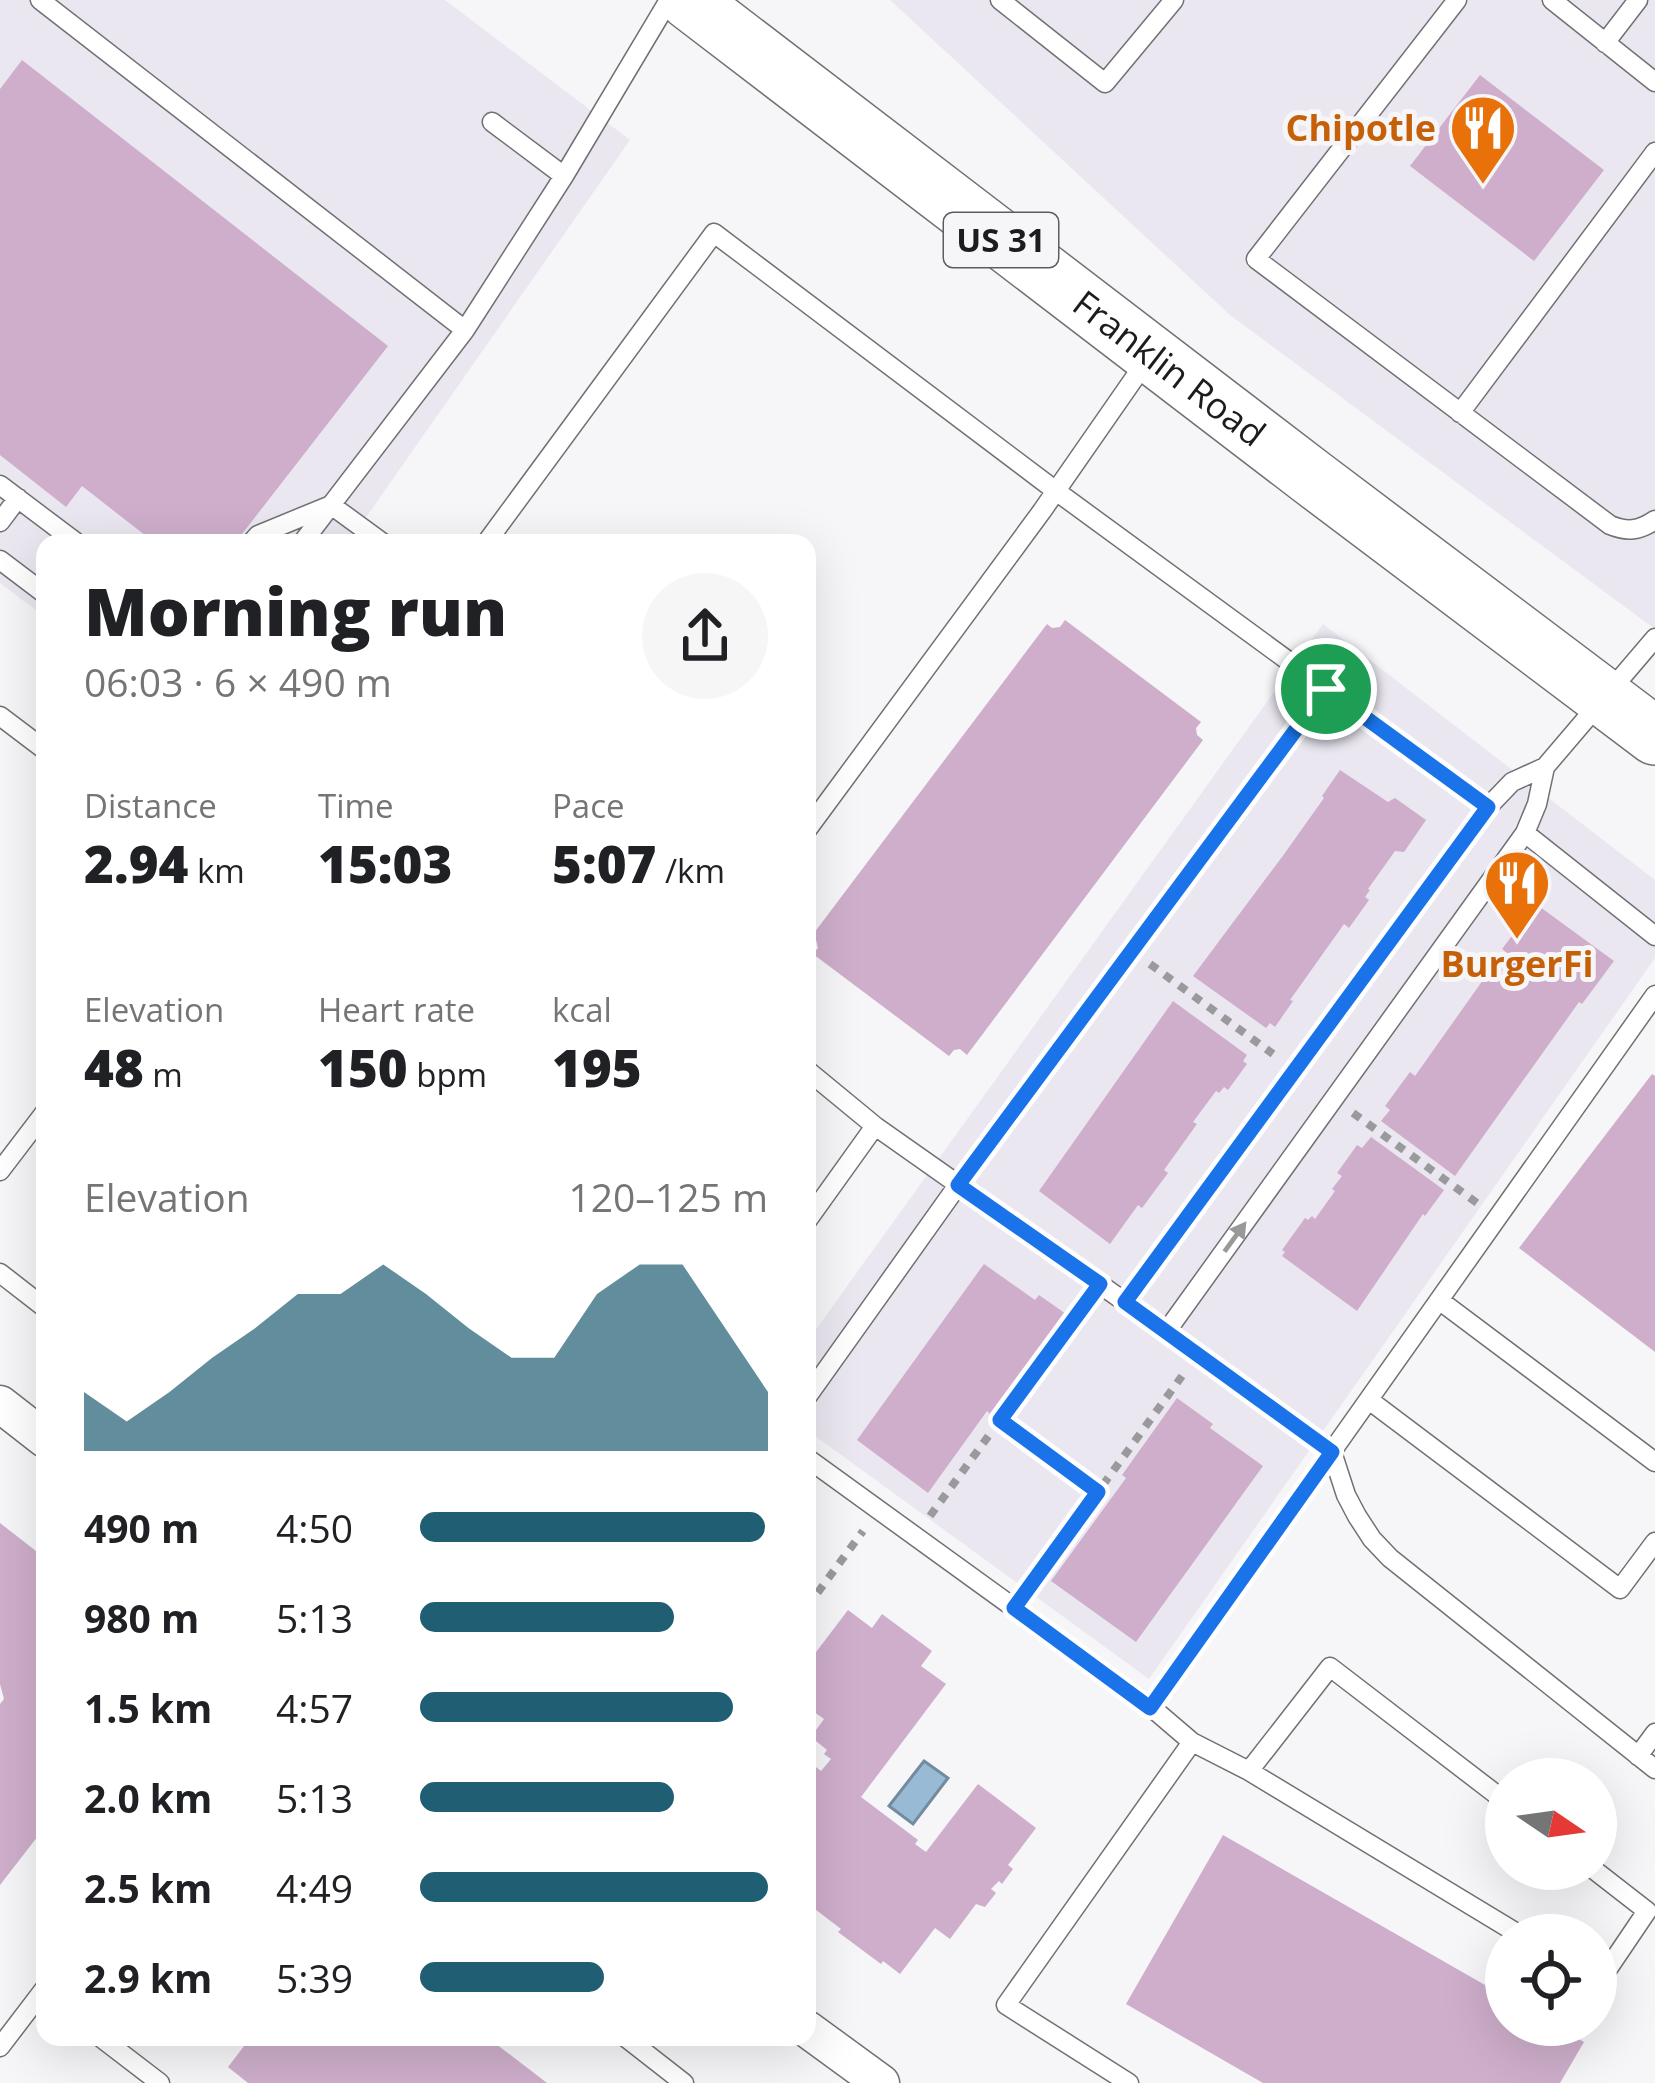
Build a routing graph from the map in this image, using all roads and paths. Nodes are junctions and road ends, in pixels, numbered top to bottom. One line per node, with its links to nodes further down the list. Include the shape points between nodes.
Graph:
1 (40, 0): 14 (lane)
2 (669, 0): 13 (lane)
3 (688, 0): 15 (main road, Franklin Road / US 31)
4 (1000, 0): 5 (lane, via 1105,83)
5 (1174, 0)
6 (1457, 0): 16 (lane, via 1256,260)
7 (1552, 0): 9 (lane)
8 (1638, 0): 9 (lane)
9 (1605, 43): 10 (lane)
10 (1655, 82)
11 (492, 122): 13 (lane)
12 (1655, 152): 16 (lane)
13 (565, 176): 14 (lane)
14 (464, 329): 20 (lane)
15 (1151, 355): 18 (lane); 32 (main road, Franklin Road / US 31)
16 (1460, 413): 21 (lane, via 1610,525 1628,530)
17 (0, 485): 19 (lane)
18 (1055, 491): 27 (lane, via 713,233); 31 (lane); 38 (lane)
19 (18, 498): 22 (lane); 23 (lane)
20 (331, 505): 24 (lane); 25 (lane); 26 (lane)
21 (1655, 520)
22 (0, 522)
23 (65, 534)
24 (260, 534)
25 (309, 534)
26 (371, 534)
27 (493, 534)
28 (0, 560): 29 (lane)
29 (36, 587)
30 (1655, 638): 32 (lane)
31 (1326, 689): 37 (lane); 46 (lane)
32 (1603, 697): 34 (main road, Franklin Road / US 31); 36 (lane)
33 (0, 716): 35 (lane)
34 (1655, 736)
35 (36, 743)
36 (1545, 767): 37 (lane, via 1512,782); 39 (lane)
37 (1488, 807): 52 (lane)
38 (816, 818)
39 (1525, 833): 40 (lane); 53 (lane, one-way to 39)
40 (1655, 936)
41 (1655, 995): 50 (lane)
42 (816, 1078): 44 (lane)
43 (36, 1124): 45 (lane)
44 (875, 1126): 46 (lane); 47 (lane)
45 (0, 1171)
46 (958, 1185): 49 (lane); 55 (lane)
47 (816, 1208)
48 (0, 1273): 51 (lane)
49 (1100, 1284): 52 (lane); 58 (path)
50 (1439, 1300): 56 (lane); 61 (lane)
51 (36, 1301)
52 (1125, 1302): 53 (lane)
53 (1166, 1332): 54 (lane)
54 (1197, 1355): 60 (lane); 63 (path)
55 (816, 1384)
56 (1369, 1400): 60 (lane); 66 (lane, via 1620,1589)
57 (0, 1404): 59 (street)
58 (1000, 1420): 63 (path); 65 (path)
59 (36, 1432)
60 (1332, 1452): 69 (lane); 72 (lane, via 1346,1495 1390,1558)
61 (1655, 1462)
62 (816, 1465): 64 (lane)
63 (1098, 1492): 68 (path)
64 (878, 1510): 65 (lane); 67 (path)
65 (915, 1537): 68 (lane)
66 (1655, 1541)
67 (816, 1594)
68 (1014, 1608): 69 (lane)
69 (1150, 1708): 71 (lane)
70 (1655, 1732): 72 (lane)
71 (1192, 1742): 74 (lane); 87 (lane, via 1006,2005)
72 (1638, 1756): 73 (lane)
73 (1655, 1769)
74 (1249, 1771): 75 (lane, via 1330,1667); 77 (lane)
75 (1485, 1786)
76 (1617, 1888): 78 (lane)
77 (1485, 1914)
78 (1651, 1914): 79 (lane)
79 (1617, 1958)
80 (36, 2001): 85 (lane)
81 (816, 2036): 90 (street)
82 (112, 2046): 86 (lane)
83 (133, 2046): 86 (lane)
84 (637, 2046): 89 (lane)
85 (0, 2047)
86 (125, 2056): 88 (lane)
87 (1105, 2077): 91 (lane)
88 (160, 2083)
89 (684, 2083)
90 (881, 2083)
91 (1129, 2083)

